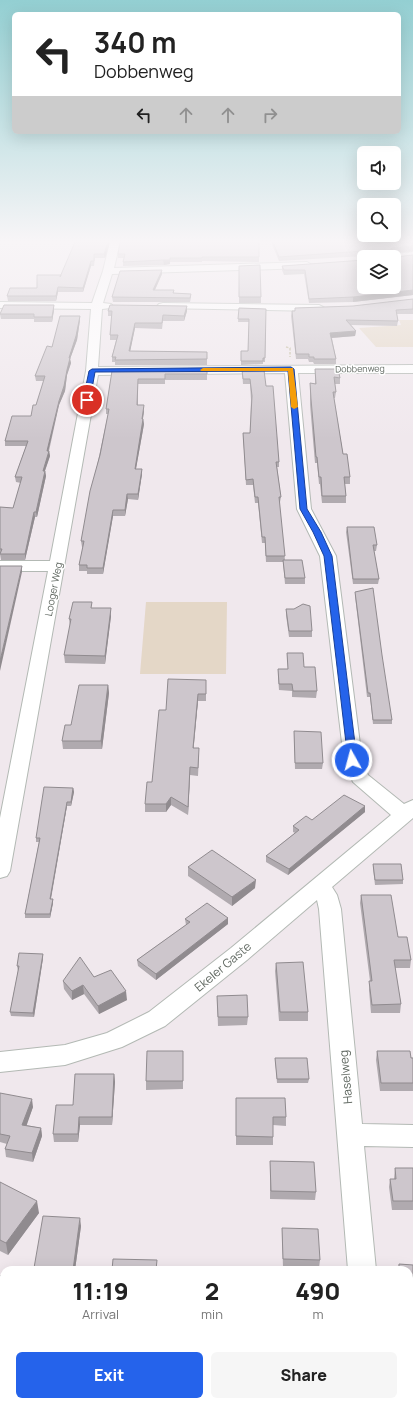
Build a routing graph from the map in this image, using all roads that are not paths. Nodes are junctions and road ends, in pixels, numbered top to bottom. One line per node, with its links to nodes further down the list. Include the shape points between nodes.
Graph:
1 (97, 308): 4 (street, Looger Weg)
2 (291, 369): 3 (street, Dobbenweg); 4 (street, Dobbenweg); 7 (street, via 304,509 328,556 352,760 360,778)
3 (413, 369)
4 (92, 371): 6 (street, Looger Weg)
5 (0, 566): 6 (street)
6 (57, 566): 8 (street, Looger Weg)
7 (408, 810): 9 (street, Ekeler Gaste)
8 (0, 871)
9 (320, 886): 10 (street, Ekeler Gaste, via 158,1019 114,1040 65,1055); 11 (street, Haselweg, via 330,909)
10 (0, 1062)
11 (351, 1135): 12 (street); 13 (street, Haselweg)
12 (413, 1136)
13 (362, 1266)

